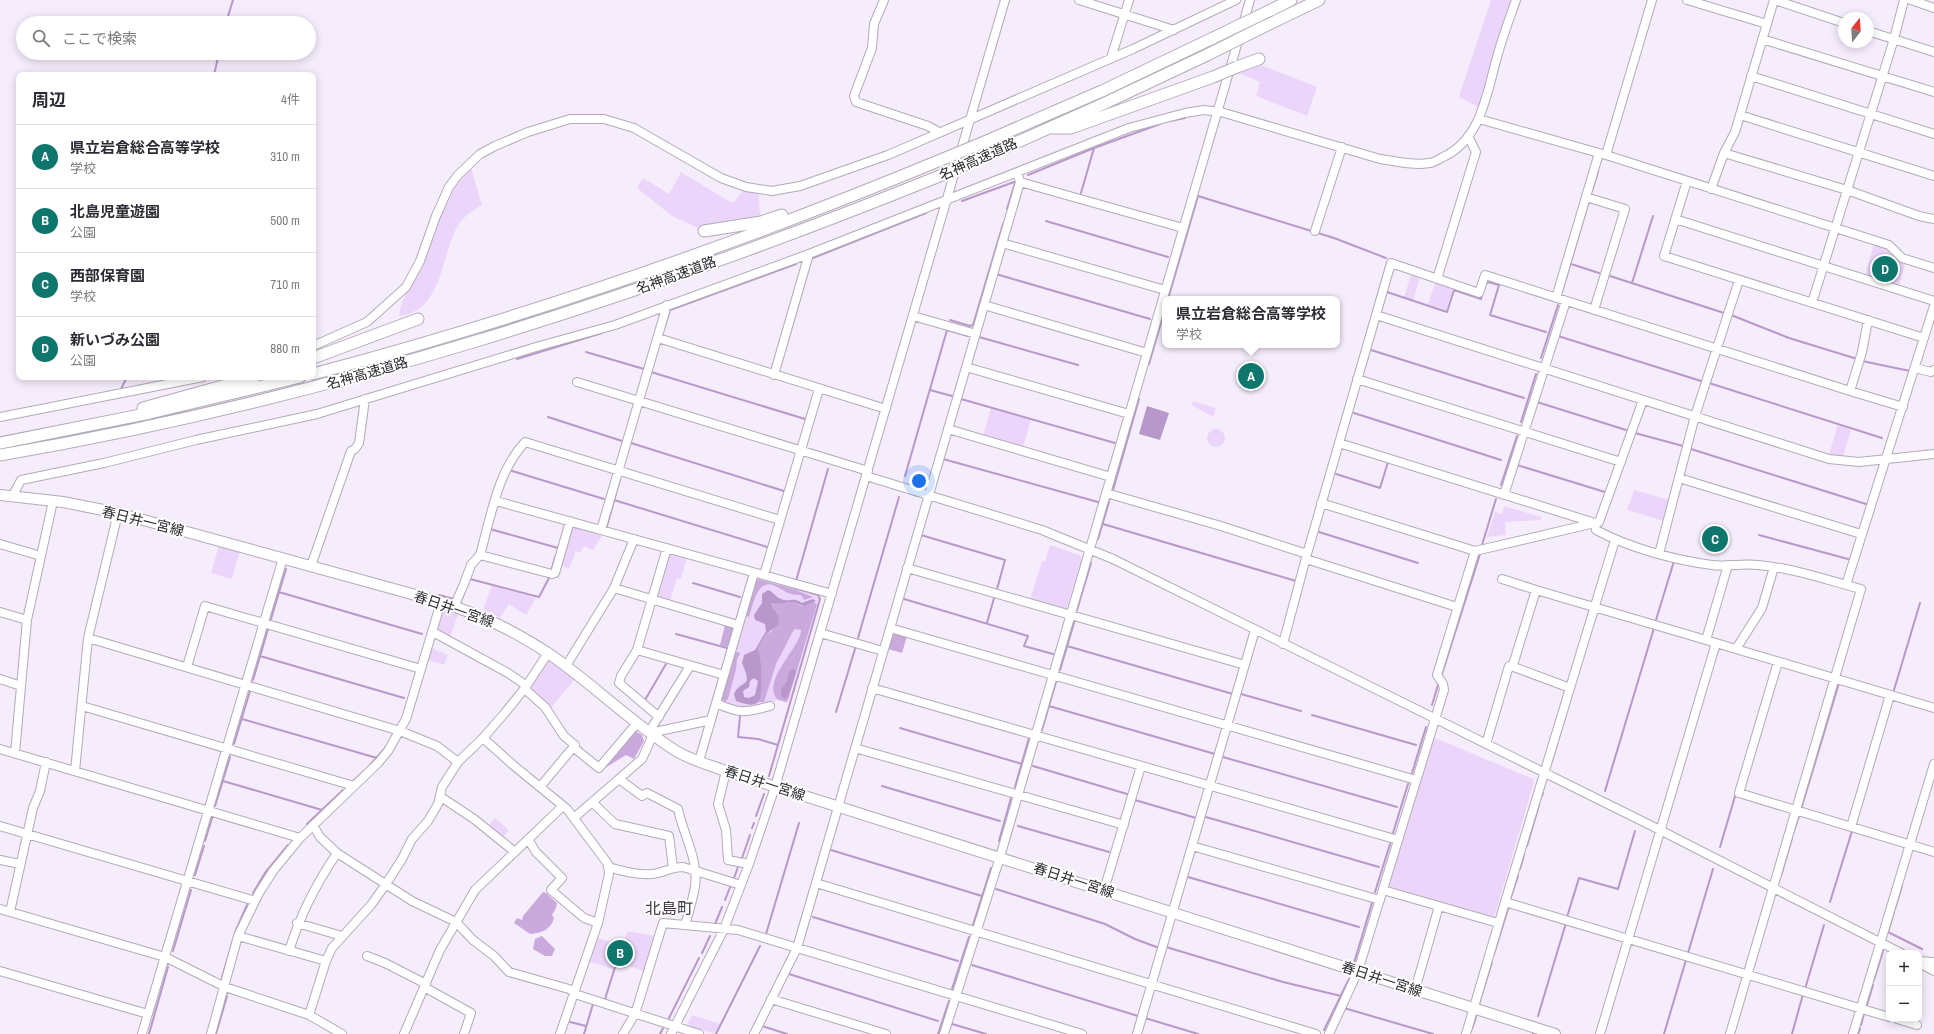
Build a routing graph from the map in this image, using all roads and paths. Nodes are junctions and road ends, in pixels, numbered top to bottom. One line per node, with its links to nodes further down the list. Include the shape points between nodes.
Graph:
1 (884, 0): 35 (street, via 874,24 872,48 854,96 856,102)
2 (1005, 0): 33 (street)
3 (1080, 0): 16 (street)
4 (1129, 0): 16 (street)
5 (1236, 0): 19 (street)
6 (1250, 0): 29 (street)
7 (1291, 0): 50 (highway, 名神高速道路, bridge, via 1102,91)
8 (1319, 0): 34 (highway, 名神高速道路, bridge)
9 (1516, 0): 32 (street)
10 (1652, 0): 41 (street)
11 (1687, 0): 18 (street)
12 (1774, 0): 17 (street); 18 (street)
13 (1904, 0): 21 (street)
14 (1910, 0): 15 (street)
15 (1934, 8)
16 (1125, 14): 19 (street); 24 (street)
17 (1838, 21)
18 (1767, 24): 22 (street)
19 (1174, 30): 24 (street)
20 (1874, 33): 21 (street)
21 (1894, 39): 23 (street); 27 (street)
22 (1762, 40): 26 (street); 27 (street)
23 (1934, 52)
24 (1112, 58): 33 (street)
25 (1258, 60): 34 (highway, bridge, via 1071,128)
26 (1751, 76): 30 (street); 31 (street)
27 (1882, 76): 28 (street); 30 (street)
28 (1934, 92)
29 (1217, 112): 38 (street); 42 (street, via 1204,110 1160,118 1090,142); 53 (street)
30 (1871, 114): 36 (street); 40 (street)
31 (1740, 115): 39 (street); 40 (street)
32 (1479, 118): 37 (street); 41 (street)
33 (970, 120): 35 (street); 49 (street)
34 (1046, 129): 113 (highway, 名神高速道路, bridge, via 937,177 737,254 530,324 321,386 222,411 118,434)
35 (939, 132): 81 (street, via 888,155 800,186 772,191 746,187 721,178 634,128 604,119 570,119 528,132 480,154 458,175 436,216 420,261 406,287 367,322)
36 (1934, 134)
37 (1468, 136): 38 (street, via 1448,155 1430,163 1407,164); 61 (street, via 1476,152)
38 (1342, 147): 56 (street)
39 (1724, 153): 46 (street); 47 (street)
40 (1859, 153): 43 (street); 47 (street)
41 (1603, 154): 44 (street); 48 (street)
42 (1017, 172): 45 (street); 49 (street)
43 (1934, 176)
44 (1687, 181): 46 (street); 51 (street)
45 (1020, 182): 53 (street); 57 (street)
46 (1711, 189): 54 (street)
47 (1847, 190): 52 (street); 54 (street)
48 (1586, 197): 65 (street); 73 (street, via 1625,209)
49 (947, 199): 58 (street); 75 (street)
50 (836, 203): 55 (highway, via 808,206 761,222); 89 (highway, 名神高速道路, via 713,249 534,309)
51 (1675, 219): 59 (street); 62 (street, via 1664,256)
52 (1934, 219)
53 (1183, 228): 63 (street)
54 (1835, 228): 59 (street); 60 (street, via 1889,245 1902,258)
55 (704, 231)
56 (1315, 231)
57 (1002, 243): 63 (street); 71 (street)
58 (809, 254): 70 (street); 90 (street)
59 (1823, 266): 68 (street); 69 (street)
60 (1934, 268)
61 (1437, 279): 65 (street, via 1479,293 1484,276); 74 (street, via 1391,264)
62 (1739, 280): 69 (street); 82 (street)
63 (1165, 290): 64 (street)
64 (1163, 296)
65 (1556, 298): 67 (street)
66 (1162, 300): 83 (street)
67 (1566, 301): 73 (street); 87 (street)
68 (1934, 301)
69 (1812, 303): 77 (street)
70 (668, 305): 79 (street); 98 (street, via 616,325)
71 (984, 305): 78 (street); 83 (street)
72 (1934, 306): 80 (street)
73 (1594, 310): 82 (street)
74 (1376, 315): 87 (street); 91 (street)
75 (913, 316): 78 (street); 102 (street)
76 (418, 319): 84 (highway)
77 (1868, 320): 80 (street); 97 (street, via 1862,352)
78 (976, 334): 85 (street)
79 (658, 338): 90 (street); 100 (street)
80 (1924, 338): 86 (street)
81 (316, 345)
82 (1717, 349): 97 (street); 104 (street)
83 (1147, 353): 103 (street)
84 (316, 357)
85 (966, 367): 103 (street); 106 (street)
86 (1915, 368): 88 (street, via 1931,372); 101 (street)
87 (1544, 369): 99 (street); 108 (street)
88 (1934, 370)
89 (316, 373)
90 (774, 375): 96 (street)
91 (1357, 379): 108 (street); 110 (street)
92 (188, 380): 105 (street)
93 (244, 380): 107 (highway, via 89,421)
94 (288, 380): 107 (highway)
95 (577, 382): 100 (street)
96 (819, 389): 102 (street); 111 (street)
97 (1850, 391): 101 (street)
98 (365, 399): 124 (street, via 317,414 20,480); 146 (street, via 358,443 351,451)
99 (1643, 400): 104 (street); 115 (street)
100 (639, 401): 111 (street); 116 (street)
101 (1903, 407): 114 (street)
102 (886, 410): 117 (street)
103 (1129, 414): 118 (street)
104 (1696, 416): 114 (street, via 1829,459 1846,462); 119 (street)
105 (0, 417)
106 (948, 429): 118 (street); 122 (street)
107 (74, 430): 109 (highway)
108 (1524, 432): 115 (street); 123 (street)
109 (0, 443)
110 (1339, 443): 123 (street); 127 (street)
111 (801, 450): 117 (street); 129 (street)
112 (1934, 454): 114 (street)
113 (0, 455)
114 (1885, 460): 133 (street)
115 (1620, 462): 131 (street, via 1599,522)
116 (618, 471): 126 (street, via 525,442 508,467); 129 (street); 132 (street)
117 (867, 474): 122 (street); 155 (street)
118 (1111, 477): 120 (street)
119 (1679, 478): 133 (street); 140 (street)
120 (1106, 493): 138 (street); 143 (street, via 1221,526)
121 (0, 495): 124 (main road, 春日井一宮線)
122 (928, 495): 138 (street, via 1042,530); 147 (street)
123 (1504, 495): 131 (street)
124 (12, 496): 125 (main road, 春日井一宮線)
125 (54, 500): 128 (main road, 春日井一宮線); 142 (street)
126 (496, 500): 130 (street); 141 (street)
127 (1321, 503): 139 (street); 143 (street)
128 (118, 513): 144 (main road, 春日井一宮線); 170 (street)
129 (780, 520): 150 (street)
130 (570, 521): 132 (street); 141 (street, via 555,573)
131 (1595, 523): 135 (street, via 1596,530); 139 (street)
132 (601, 530): 134 (street)
133 (1861, 534): 152 (street)
134 (634, 539): 137 (street); 153 (street)
135 (1615, 540): 140 (street); 160 (street)
136 (0, 544): 142 (street)
137 (667, 548): 149 (street); 156 (street)
138 (1090, 549): 162 (street); 167 (street)
139 (1475, 551): 159 (street)
140 (1659, 554): 145 (street, via 1713,565)
141 (480, 555): 158 (street, via 471,565)
142 (41, 556): 163 (street)
143 (1306, 556): 159 (street); 172 (street)
144 (283, 558): 146 (main road, 春日井一宮線); 164 (street)
145 (1728, 565): 148 (street); 171 (street)
146 (311, 566): 157 (main road, 春日井一宮線)
147 (907, 568): 162 (street); 166 (street)
148 (1774, 568): 152 (street); 174 (street, via 1762,608)
149 (754, 573): 150 (street); 165 (street)
150 (764, 576): 155 (street)
151 (1502, 579): 154 (street)
152 (1846, 585): 188 (street, via 1861,589)
153 (614, 588): 156 (street); 180 (street)
154 (1536, 590): 160 (street); 182 (street)
155 (832, 594): 169 (street)
156 (652, 600): 165 (street); 175 (street)
157 (441, 602): 158 (main road, 春日井一宮線); 168 (street)
158 (454, 607): 177 (main road, 春日井一宮線, via 500,624)
159 (1457, 607): 200 (street, via 1436,675 1444,690)
160 (1595, 607): 171 (street); 193 (street)
161 (0, 612): 163 (street)
162 (1070, 615): 179 (street); 186 (street)
163 (27, 620): 190 (street)
164 (264, 623): 183 (street, via 205,606); 184 (street); 189 (street)
165 (738, 625): 185 (street)
166 (890, 628): 176 (street); 186 (street)
167 (1255, 630): 172 (street); 179 (street)
168 (433, 632): 184 (street); 191 (street, via 508,673 524,684)
169 (820, 633): 176 (street); 227 (street)
170 (88, 638): 183 (street); 196 (street)
171 (1706, 640): 173 (street)
172 (1283, 644): 200 (street)
173 (1716, 644): 174 (street); 240 (street)
174 (1736, 649): 178 (street)
175 (636, 650): 181 (street); 199 (street, via 619,683)
176 (883, 651): 192 (street)
177 (548, 653): 180 (main road, 春日井一宮線); 191 (street)
178 (1778, 662): 188 (street); 234 (street, via 1739,794)
179 (1245, 665): 203 (street)
180 (566, 666): 202 (main road, 春日井一宮線)
181 (690, 666): 185 (street); 199 (street)
182 (1511, 666): 193 (street); 208 (street, via 1508,666)
183 (187, 667): 189 (street)
184 (421, 669): 204 (street)
185 (724, 675): 195 (street)
186 (1053, 675): 203 (street); 206 (street)
187 (0, 679): 190 (street)
188 (1836, 679): 194 (street); 234 (street)
189 (245, 685): 204 (street); 212 (street)
190 (21, 686): 213 (street)
191 (525, 688): 207 (street); 209 (street, via 545,707 564,736 575,745)
192 (872, 688): 206 (street); 210 (street)
193 (1570, 688): 221 (street)
194 (1890, 695): 198 (street); 239 (street)
195 (716, 703): 197 (street, via 746,713); 201 (street)
196 (82, 706): 212 (street); 219 (street)
197 (770, 706)
198 (1934, 708)
199 (659, 717): 205 (street)
200 (1435, 719): 208 (street); 223 (street)
201 (711, 720): 205 (street); 214 (street)
202 (637, 722): 205 (main road, 春日井一宮線); 209 (street, via 599,768)
203 (1227, 726): 223 (street); 225 (street)
204 (400, 731): 216 (street, via 437,746); 224 (street, via 378,763)
205 (651, 734): 214 (main road, 春日井一宮線, via 677,752); 222 (street, via 642,759)
206 (1035, 735): 218 (street); 228 (street)
207 (483, 738): 216 (street); 226 (street)
208 (1486, 744): 221 (street)
209 (573, 747): 226 (street)
210 (855, 748): 228 (street); 232 (street)
211 (0, 749): 213 (street)
212 (226, 749): 224 (street); 233 (street)
213 (15, 753): 215 (street)
214 (699, 761): 220 (main road, 春日井一宮線)
215 (46, 762): 219 (street); 241 (street)
216 (458, 762): 229 (street, via 442,787)
217 (1934, 764): 245 (street)
218 (1141, 766): 225 (street); 237 (street)
219 (75, 771): 233 (street)
220 (726, 772): 227 (main road, 春日井一宮線); 253 (street, via 718,804 726,830 728,860)
221 (1545, 773): 240 (street); 266 (street, via 1540,782)
222 (619, 778): 230 (street); 256 (street, via 642,796 647,793 678,809 691,848)
223 (1416, 780): 244 (street)
224 (354, 786): 236 (street)
225 (1210, 786): 244 (street); 246 (street)
226 (540, 787): 231 (street)
227 (775, 787): 232 (main road, 春日井一宮線); 253 (street)
228 (1018, 795): 237 (street); 250 (street)
229 (441, 796): 248 (street); 259 (street, via 428,821 412,839)
230 (592, 802): 235 (street); 255 (street, via 615,824 669,836)
231 (563, 806): 235 (street); 243 (street)
232 (838, 806): 250 (main road, 春日井一宮線); 258 (street)
233 (208, 810): 242 (street); 257 (street)
234 (1797, 811): 239 (street); 261 (street)
235 (575, 817): 254 (street, via 600,851)
236 (313, 825): 242 (street); 247 (street, via 320,837)
237 (1124, 825): 262 (street)
238 (0, 826): 241 (street)
239 (1851, 827): 245 (street)
240 (1659, 831): 261 (street); 280 (street)
241 (27, 834): 252 (street); 257 (street)
242 (300, 838): 265 (street, via 273,871)
243 (528, 839): 248 (street); 273 (street, via 536,852 562,878 551,890 584,918)
244 (1398, 840): 263 (street)
245 (1910, 845): 249 (street); 281 (street)
246 (1192, 846): 264 (street); 270 (street)
247 (337, 852): 259 (street); 272 (street, via 319,879)
248 (515, 852): 271 (street, via 475,890)
249 (1934, 852)
250 (1000, 857): 262 (main road, 春日井一宮線); 277 (street)
251 (0, 860): 252 (street)
252 (20, 864): 269 (street)
253 (749, 864): 260 (street)
254 (608, 867): 255 (street, via 636,874 654,874); 273 (street, via 609,874)
255 (673, 868): 256 (street)
256 (694, 870): 260 (street); 275 (street, via 696,885)
257 (187, 881): 265 (street); 286 (street)
258 (816, 882): 277 (street); 282 (street)
259 (386, 884): 271 (street, via 412,901); 279 (street, via 371,905)
260 (741, 885): 276 (street)
261 (1774, 888): 281 (street); 294 (street)
262 (1104, 890): 270 (main road, 春日井一宮線)
263 (1383, 890): 264 (street); 267 (street)
264 (1380, 900): 292 (street)
265 (255, 901): 278 (street)
266 (1505, 902): 274 (street); 280 (street)
267 (1439, 906): 274 (street); 298 (street)
268 (0, 909): 269 (street)
269 (10, 912): 286 (street)
270 (1173, 912): 292 (main road, 春日井一宮線); 296 (street)
271 (456, 922): 295 (street); 299 (street, via 510,972 569,988)
272 (297, 923): 279 (street); 284 (street)
273 (598, 923): 299 (street)
274 (1498, 924): 302 (street)
275 (685, 925): 276 (street); 305 (street, via 663,923)
276 (724, 929): 282 (street, via 738,930); 310 (street)
277 (976, 932): 296 (street); 300 (street)
278 (238, 936): 284 (street); 297 (street)
279 (342, 936): 287 (street)
280 (1628, 938): 294 (street); 328 (street)
281 (1881, 942): 283 (street); 303 (street)
282 (797, 948): 300 (street); 301 (street)
283 (1896, 950)
284 (289, 951): 287 (street)
285 (367, 956): 295 (street)
286 (165, 957): 297 (street); 304 (street)
287 (326, 961): 306 (street)
288 (1922, 962): 289 (street)
289 (1934, 962)
290 (1922, 964): 293 (street)
291 (0, 971): 304 (street)
292 (1358, 971): 298 (main road, 春日井一宮線); 325 (street)
293 (1934, 971)
294 (1748, 974): 303 (street); 329 (street)
295 (425, 985): 314 (street); 315 (street, via 471,1013)
296 (1152, 985): 323 (street); 324 (street)
297 (225, 987): 306 (street); 312 (street)
298 (1416, 990): 302 (main road, 春日井一宮線)
299 (574, 992): 305 (street); 316 (street)
300 (956, 996): 321 (street); 322 (street)
301 (771, 999): 319 (street); 320 (street)
302 (1474, 1008): 326 (street); 327 (main road, 春日井一宮線)
303 (1861, 1008): 307 (street); 330 (street)
304 (148, 1014): 311 (street)
305 (635, 1014): 310 (street); 317 (street)
306 (309, 1015): 313 (street)
307 (1886, 1016)
308 (1907, 1022): 309 (street)
309 (1917, 1025)
310 (674, 1030): 318 (street)
311 (142, 1034)
312 (211, 1034)
313 (342, 1034)
314 (404, 1034)
315 (464, 1034)
316 (560, 1034)
317 (623, 1034)
318 (699, 1034)
319 (754, 1034)
320 (886, 1034)
321 (944, 1034)
322 (1082, 1034)
323 (1137, 1034)
324 (1316, 1034)
325 (1329, 1034)
326 (1466, 1034)
327 (1555, 1034)
328 (1600, 1034)
329 (1730, 1034)
330 (1853, 1034)

